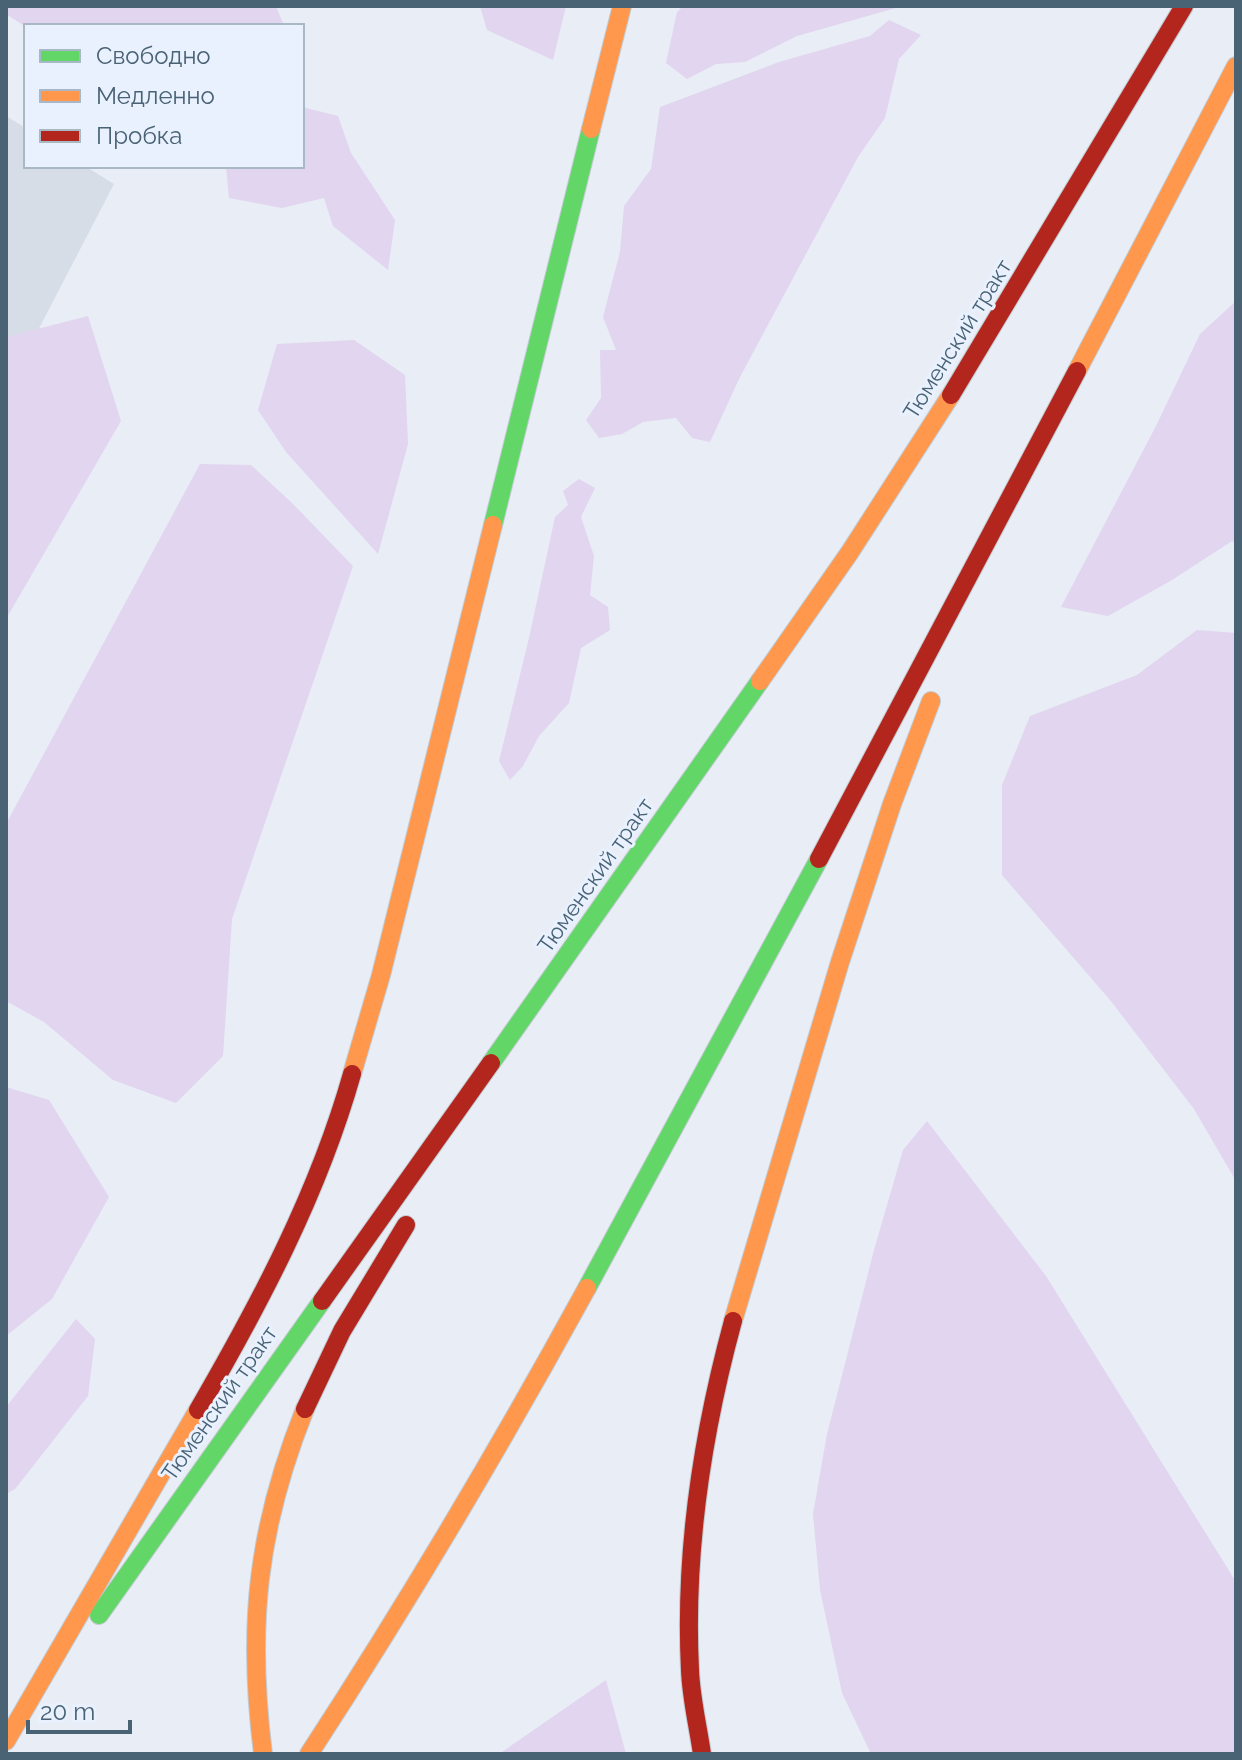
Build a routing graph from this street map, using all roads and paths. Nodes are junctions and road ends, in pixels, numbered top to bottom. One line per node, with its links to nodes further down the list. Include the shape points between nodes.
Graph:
1 (622, 6): 10 (main road, via 385,960 347,1093 310,1197 255,1310)
2 (1184, 6): 7 (main road, Тюменский тракт, via 975,358 850,552)
3 (1236, 66): 4 (main road)
4 (1001, 520): 5 (main road); 12 (main road, via 553,1352)
5 (950, 651)
6 (939, 680): 13 (main road, via 842,953 706,1427 687,1588 690,1671)
7 (595, 916): 8 (main road); 10 (main road, Тюменский тракт)
8 (458, 1142)
9 (417, 1208): 11 (main road, via 335,1344 280,1470 255,1597 256,1711)
10 (6, 1743)
11 (263, 1754)
12 (309, 1754)
13 (702, 1754)

